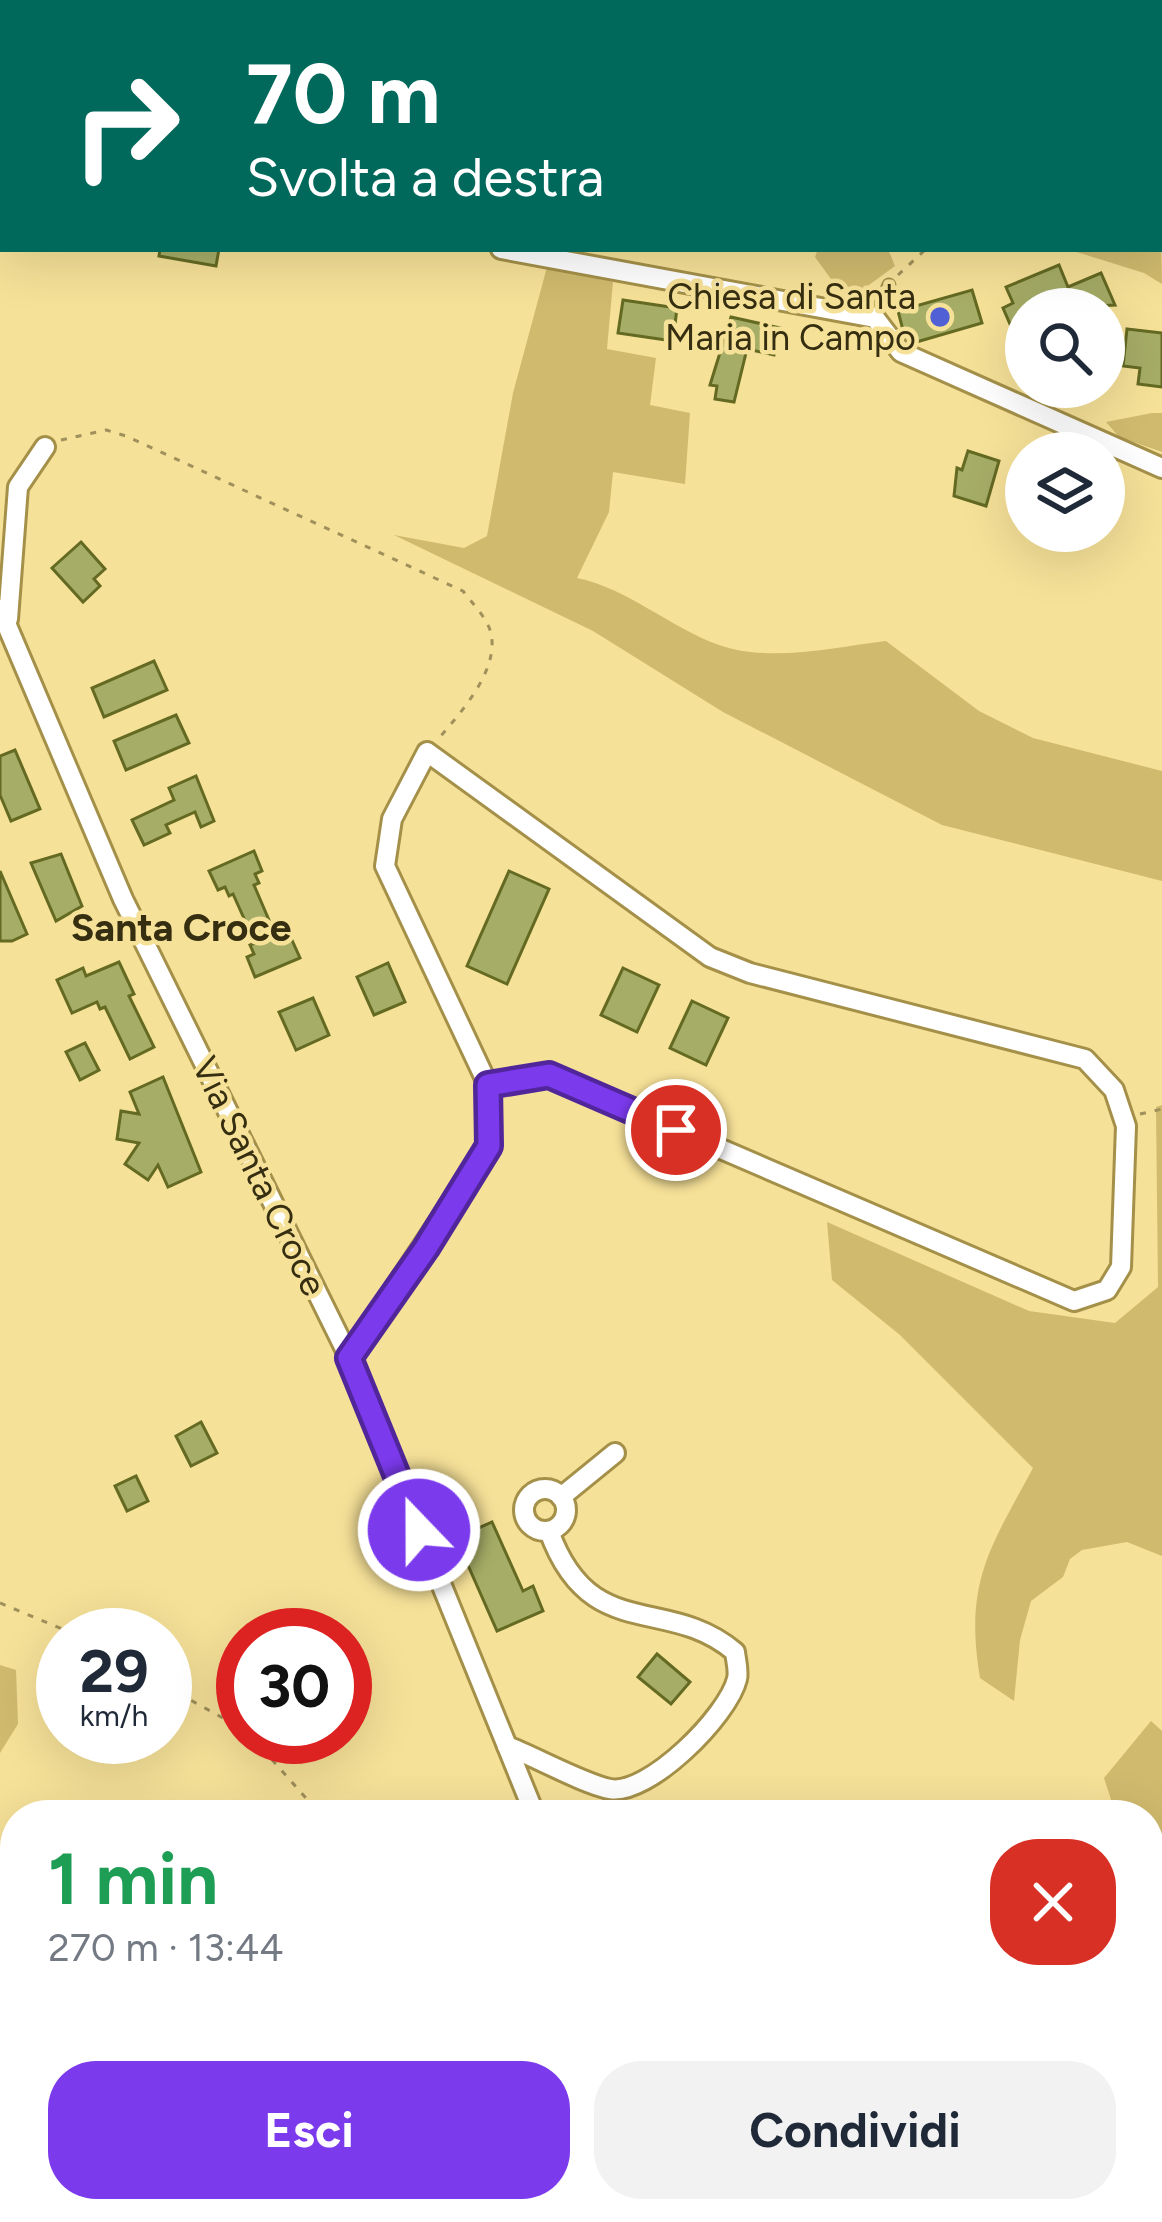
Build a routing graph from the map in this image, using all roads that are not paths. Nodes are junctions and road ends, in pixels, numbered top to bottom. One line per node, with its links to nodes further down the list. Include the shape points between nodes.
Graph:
1 (517, 252): 3 (street)
2 (889, 285): 3 (lane)
3 (874, 318): 5 (street, via 901,352)
4 (46, 447): 6 (street, via 18,487)
5 (1162, 468)
6 (4, 618): 8 (street, Via Santa Croce, via 123,899)
7 (488, 1085): 7 (street, via 385,866 392,820 427,752 710,957 1060,1049 1102,1073 1123,1118 1120,1268 1107,1290 1074,1301 549,1075); 9 (street, via 489,1146)
8 (336, 1330): 9 (street); 10 (street, Via Santa Croce)
9 (366, 1333): 10 (street)
10 (349, 1358): 14 (street, Via Santa Croce)
11 (615, 1453): 12 (street)
12 (562, 1497): 13 (street, via 565,1517); 13 (street, via 536,1490 524,1506 530,1526)
13 (550, 1531): 14 (street, via 587,1591 620,1613 686,1624 721,1640 735,1652 739,1676 686,1749 636,1789 608,1789)
14 (507, 1746): 15 (street, Via Santa Croce)
15 (528, 1800)

